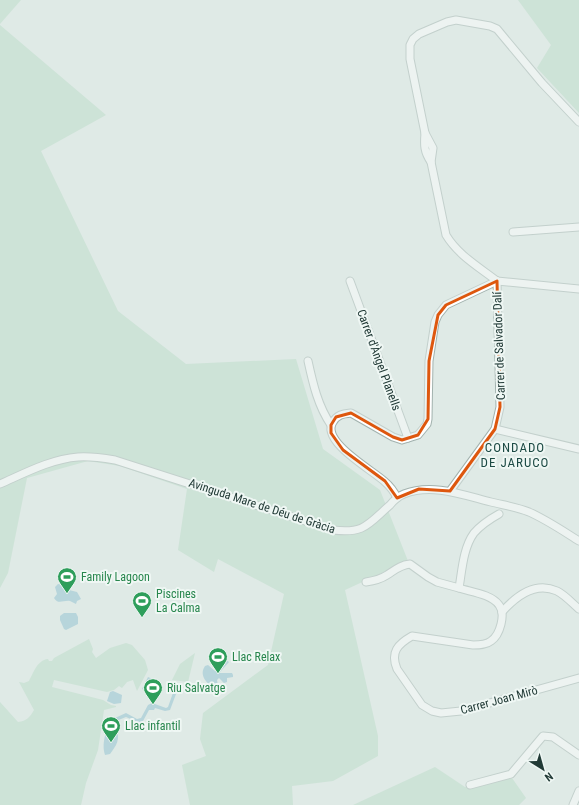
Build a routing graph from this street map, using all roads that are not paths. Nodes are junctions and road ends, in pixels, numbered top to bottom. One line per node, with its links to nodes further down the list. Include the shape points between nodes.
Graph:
1 (579, 122): 5 (street, Carrer de Salvador Dalí, via 497,29 456,20 419,34 410,45 410,59 426,133 424,150 431,162 446,235 459,252)
2 (579, 227): 3 (street)
3 (514, 232)
4 (350, 281): 10 (street, Carrer d'Àngel Planells)
5 (497, 281): 6 (street); 9 (street, Carrer de Salvador Dalí, via 500,406); 10 (street, via 446,305 434,322 428,361 427,424 418,435)
6 (579, 289)
7 (308, 361): 8 (street, via 314,389 323,414)
8 (331, 425): 10 (street, via 336,417 351,413 393,437 402,440); 14 (street, via 331,433 343,450 385,481)
9 (495, 428): 11 (street); 13 (street, Carrer de Salvador Dalí)
10 (408, 438)
11 (579, 449)
12 (0, 484): 14 (street, Avinguda Mare de Déu de Gràcia, via 62,460 79,457 115,460 346,532 359,530 368,525)
13 (450, 492): 14 (street, Avinguda Mare de Déu de Gràcia, via 419,489); 15 (street, Avinguda Mare de Déu de Gràcia)
14 (397, 498)
15 (501, 504): 16 (street, Avinguda Mare de Déu de Gràcia); 17 (street)
16 (513, 508): 17 (street); 18 (street, Avinguda Mare de Déu de Gràcia, via 543,519)
17 (499, 514): 20 (street, via 474,534 467,549)
18 (579, 541)
19 (366, 582): 20 (street, via 374,581 410,564 428,577)
20 (459, 588): 22 (street, via 487,596 499,605)
21 (579, 609): 22 (street, via 558,592 538,587 512,600)
22 (502, 612): 23 (street, Carrer Joan Mirò, via 496,637 482,645 412,636 397,647 394,662 397,669 422,705 441,713 461,711)
23 (579, 678)
24 (579, 755): 25 (street, via 553,737 543,736 511,774)
25 (470, 785)
26 (577, 794): 27 (street); 28 (street)
27 (568, 805)
28 (573, 805)

